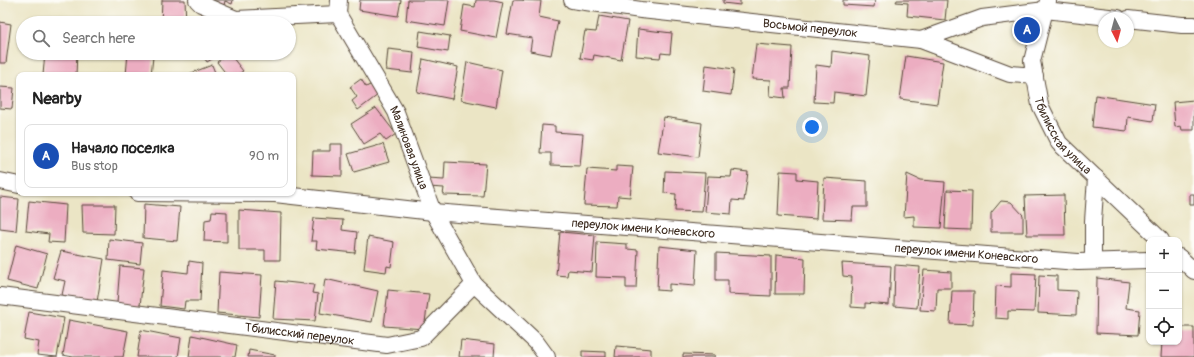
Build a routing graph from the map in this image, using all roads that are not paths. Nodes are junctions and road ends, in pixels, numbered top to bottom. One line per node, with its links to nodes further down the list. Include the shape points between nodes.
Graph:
1 (197, 0): 6 (street, Малиновая улица)
2 (572, 0): 10 (street, Восьмой переулок, via 641,10)
3 (1047, 5): 5 (street, Восьмой переулок); 10 (street, Восьмой переулок, via 982,18); 11 (street, Тбилисская улица, via 1032,61)
4 (339, 7): 7 (street, Малиновая улица); 16 (street, Малиновая улица, via 396,112)
5 (1098, 14)
6 (229, 16)
7 (262, 16)
8 (1134, 20): 9 (street)
9 (1194, 24)
10 (921, 40): 11 (street, via 1010,74)
11 (1035, 76): 12 (street, Тбилисская улица, via 1040,105 1059,143)
12 (1096, 178): 17 (street, Тбилисская улица); 20 (street)
13 (0, 181): 14 (street)
14 (16, 184)
15 (293, 196): 16 (street, переулок имени Коневского)
16 (433, 212): 20 (street, переулок имени Коневского, via 1078,262); 22 (street, Малиновая улица)
17 (1158, 237)
18 (1146, 260): 20 (street, переулок имени Коневского)
19 (1182, 260): 21 (street)
20 (1093, 261)
21 (1194, 271)
22 (474, 284): 23 (street, Тбилисский переулок, via 421,338 387,344); 24 (street, via 536,342)
23 (0, 296)
24 (547, 357)

